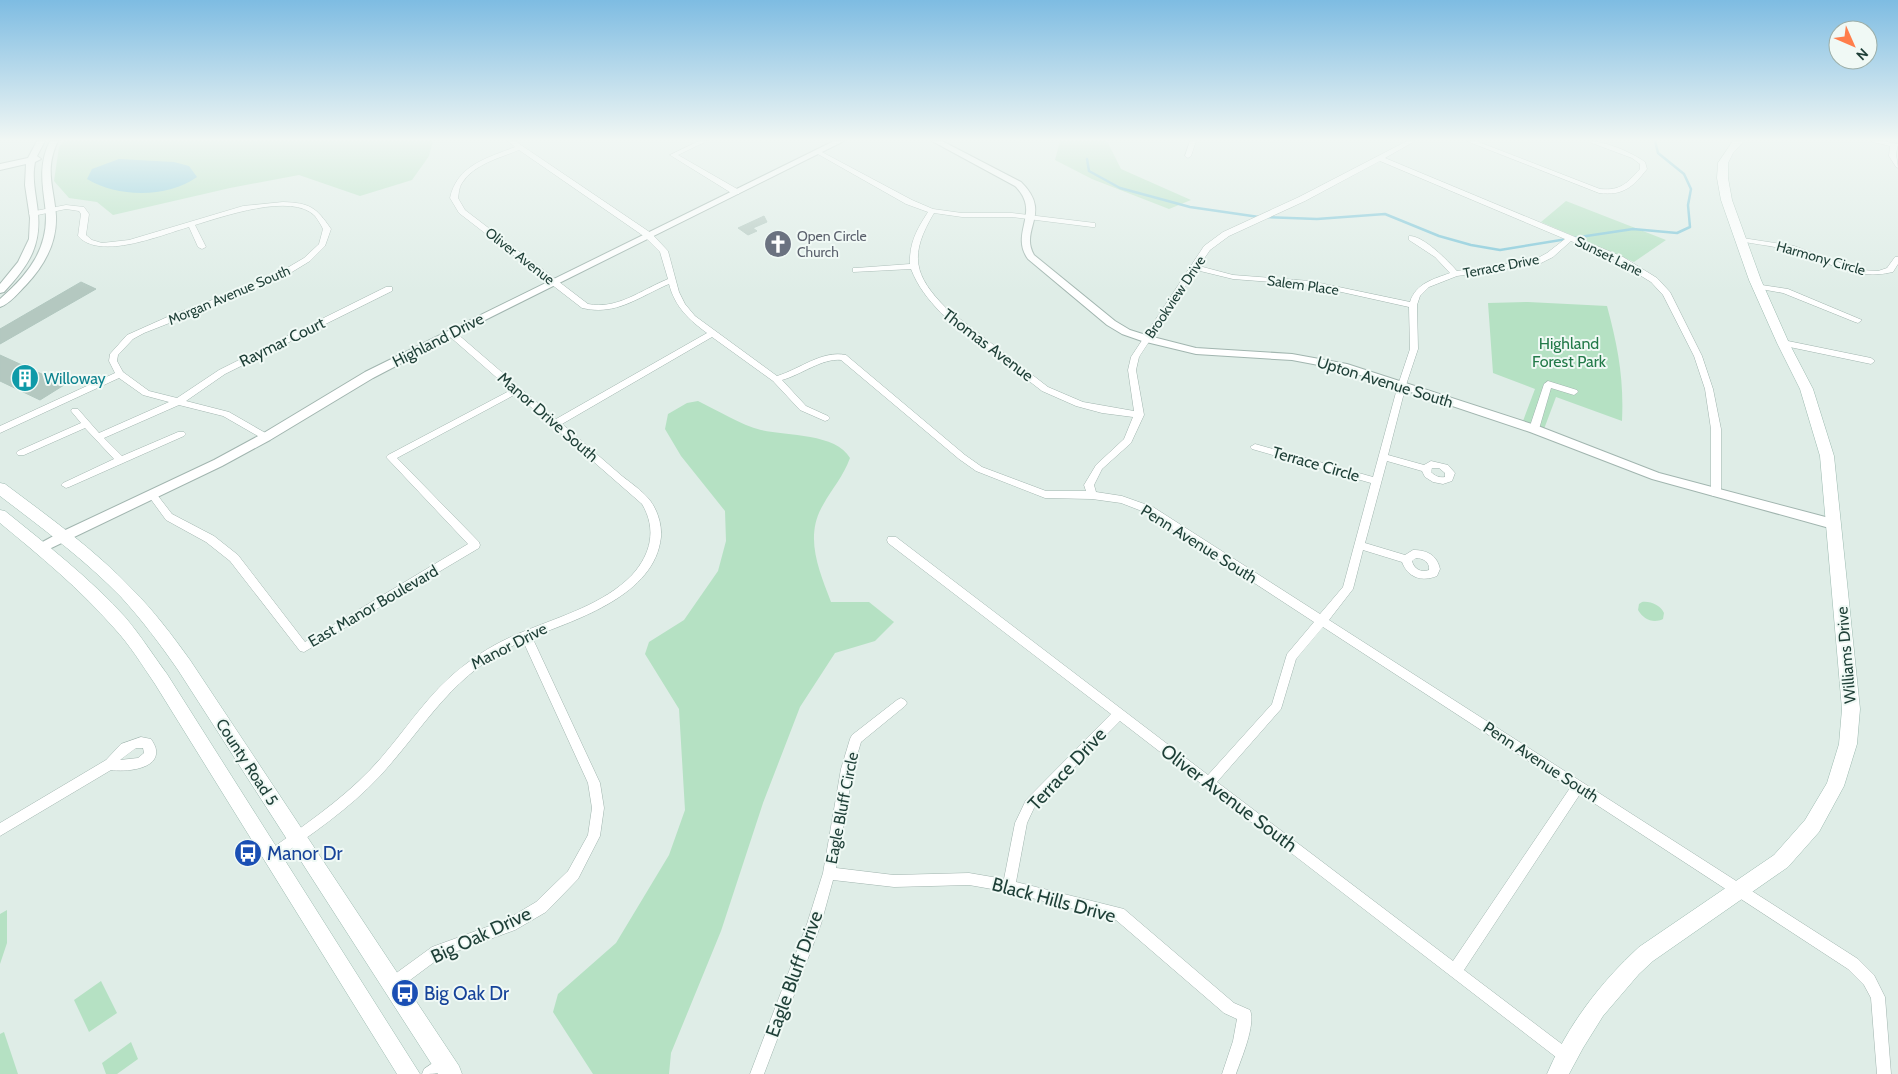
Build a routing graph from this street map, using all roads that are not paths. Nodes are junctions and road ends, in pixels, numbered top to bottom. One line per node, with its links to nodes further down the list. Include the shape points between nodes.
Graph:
1 (29, 191): 15 (street)
2 (47, 191): 13 (street)
3 (455, 191): 30 (street, Oliver Avenue, via 454,198 462,211)
4 (584, 191): 19 (street)
5 (890, 191): 14 (street)
6 (1025, 191): 16 (street, Upton Avenue South, via 1031,198)
7 (1315, 191): 26 (street, Brookview Drive, via 1226,234 1207,248)
8 (1458, 191): 21 (street, Sunset Lane)
9 (1604, 191): 10 (street)
10 (1622, 191)
11 (1725, 191): 22 (main road, Williams Drive)
12 (736, 192): 19 (street, Highland Drive)
13 (50, 210): 15 (street, Morgan Avenue South); 17 (street, Morgan Avenue South, via 81,209 85,214 82,236 89,242 102,245 130,242); 33 (street, via 48,245 38,264)
14 (932, 210): 16 (street, via 962,215); 25 (street, Thomas Avenue, via 916,236)
15 (32, 214): 33 (street, via 35,231 31,248)
16 (1031, 217): 18 (street); 38 (street, Upton Avenue South, via 1025,243 1034,261 1111,323)
17 (191, 224): 23 (street); 41 (street, Morgan Avenue South, via 246,208 282,204 314,211 323,218 327,228 319,248 291,270 130,337 114,354 113,361)
18 (1092, 225)
19 (648, 235): 29 (street, via 664,251); 30 (street, Highland Drive)
20 (1412, 238): 28 (street, Terrace Drive, via 1438,255)
21 (1570, 238): 28 (street, Terrace Drive, via 1536,262); 66 (street, Sunset Lane, via 1636,266 1667,294 1698,356 1709,389 1716,429)
22 (1738, 238): 24 (street, Harmony Circle, via 1791,248 1859,272 1890,270); 31 (main road, Williams Drive)
23 (202, 247)
24 (1898, 259)
25 (914, 266): 27 (street); 48 (street, Thomas Avenue, via 923,288 939,308 1045,389 1084,407)
26 (1193, 267): 34 (street, Salem Place, via 1233,277 1310,283); 38 (street, Brookview Drive)
27 (856, 270)
28 (1455, 274): 34 (street, Terrace Drive, via 1426,285 1416,295)
29 (673, 280): 30 (street, Oliver Avenue, via 605,309 585,306); 37 (street, via 681,305 692,318)
30 (553, 282): 36 (street, Highland Drive)
31 (1758, 286): 35 (street, via 1785,291); 39 (main road, Williams Drive)
32 (389, 289): 46 (street, Raymar Court, via 222,372)
33 (1, 298)
34 (1413, 305): 43 (street, via 1414,349)
35 (1858, 320)
36 (451, 332): 44 (street, Manor Drive South); 56 (street, Highland Drive, via 369,375)
37 (713, 333): 42 (street); 50 (street)
38 (1146, 339): 43 (street, Upton Avenue South, via 1196,351 1319,361); 48 (street, Brookview Drive, via 1135,357 1132,370)
39 (1783, 343): 40 (street); 70 (main road, Williams Drive, via 1803,380 1818,421 1826,456)
40 (1871, 361)
41 (120, 374): 46 (street, via 146,393); 53 (street)
42 (776, 379): 49 (street, via 803,408); 67 (street, Penn Avenue South, via 824,357 843,358 979,469 1045,494)
43 (1402, 385): 52 (street, Upton Avenue South); 59 (street)
44 (517, 390): 50 (street, Manor Drive South); 65 (street, East Manor Boulevard, via 391,457 475,545 304,648 234,558 210,539 169,517)
45 (1574, 392): 52 (street, via 1548,384)
46 (178, 401): 55 (street, Raymar Court); 56 (street, via 226,414)
47 (75, 411): 51 (street)
48 (1139, 415): 67 (street, via 1128,441 1099,467 1089,485)
49 (825, 418)
50 (556, 423): 68 (street, Manor Drive South)
51 (87, 424): 55 (street); 58 (street)
52 (1534, 429): 66 (street, Upton Avenue South, via 1656,476)
53 (0, 430)
54 (181, 434): 60 (street)
55 (98, 436): 60 (street)
56 (266, 437): 65 (street, Highland Drive)
57 (1255, 447): 62 (street, Terrace Circle)
58 (21, 453)
59 (1382, 456): 61 (street); 62 (street)
60 (121, 460): 63 (street)
61 (1426, 469)
62 (1376, 481): 73 (street)
63 (66, 485)
64 (0, 488): 71 (main road, County Road 5)
65 (152, 494): 71 (street, Highland Drive)
66 (1716, 494): 70 (street, Upton Avenue South)
67 (1092, 495): 76 (street, Penn Avenue South, via 1122,500 1150,510)
68 (645, 501): 77 (street, Manor Drive, via 654,516 658,534 649,560 626,587)
69 (0, 515): 74 (main road, County Road 5)
70 (1833, 524): 88 (main road, Williams Drive, via 1851,709 1848,744 1835,786 1812,826 1781,860)
71 (63, 536): 74 (street, Highland Drive); 84 (main road, County Road 5, via 123,589 163,636)
72 (892, 540): 79 (street, Oliver Avenue South)
73 (1360, 545): 75 (street); 76 (street, via 1348,589)
74 (42, 548): 85 (main road, County Road 5, via 78,579 140,649)
75 (1407, 560)
76 (1322, 622): 81 (street, via 1291,657 1277,706); 82 (street, Penn Avenue South)
77 (526, 636): 84 (street, Manor Drive, via 489,653 463,670 360,789); 90 (street, Big Oak Drive, via 594,783 598,808 594,836 573,875 541,907 510,925 437,952)
78 (901, 703): 86 (street, Eagle Bluff Circle, via 856,739 847,769)
79 (1119, 714): 81 (street, Oliver Avenue South); 87 (street, Terrace Drive, via 1030,804 1021,823)
80 (110, 764): 83 (street)
81 (1209, 783): 89 (street, Oliver Avenue South)
82 (1578, 786): 88 (street, Penn Avenue South); 89 (street)
83 (0, 830)
84 (296, 838): 85 (street, Manor Drive); 90 (main road, County Road 5)
85 (271, 856): 93 (main road, County Road 5)
86 (829, 874): 87 (street, Black Hills Drive, via 894,881 969,879); 94 (street, Eagle Bluff Drive, via 814,924)
87 (1009, 886): 95 (street, Black Hills Drive, via 1119,914 1229,1008 1245,1015)
88 (1740, 891): 91 (main road, Williams Drive, via 1633,965 1609,990 1582,1028); 96 (street, Penn Avenue South, via 1853,964 1869,980 1878,997)
89 (1455, 971): 91 (street, Oliver Avenue South)
90 (393, 984): 92 (main road, County Road 5)
91 (1562, 1065)
92 (441, 1070)
93 (409, 1074)
94 (758, 1074)
95 (1229, 1074)
96 (1884, 1074)

